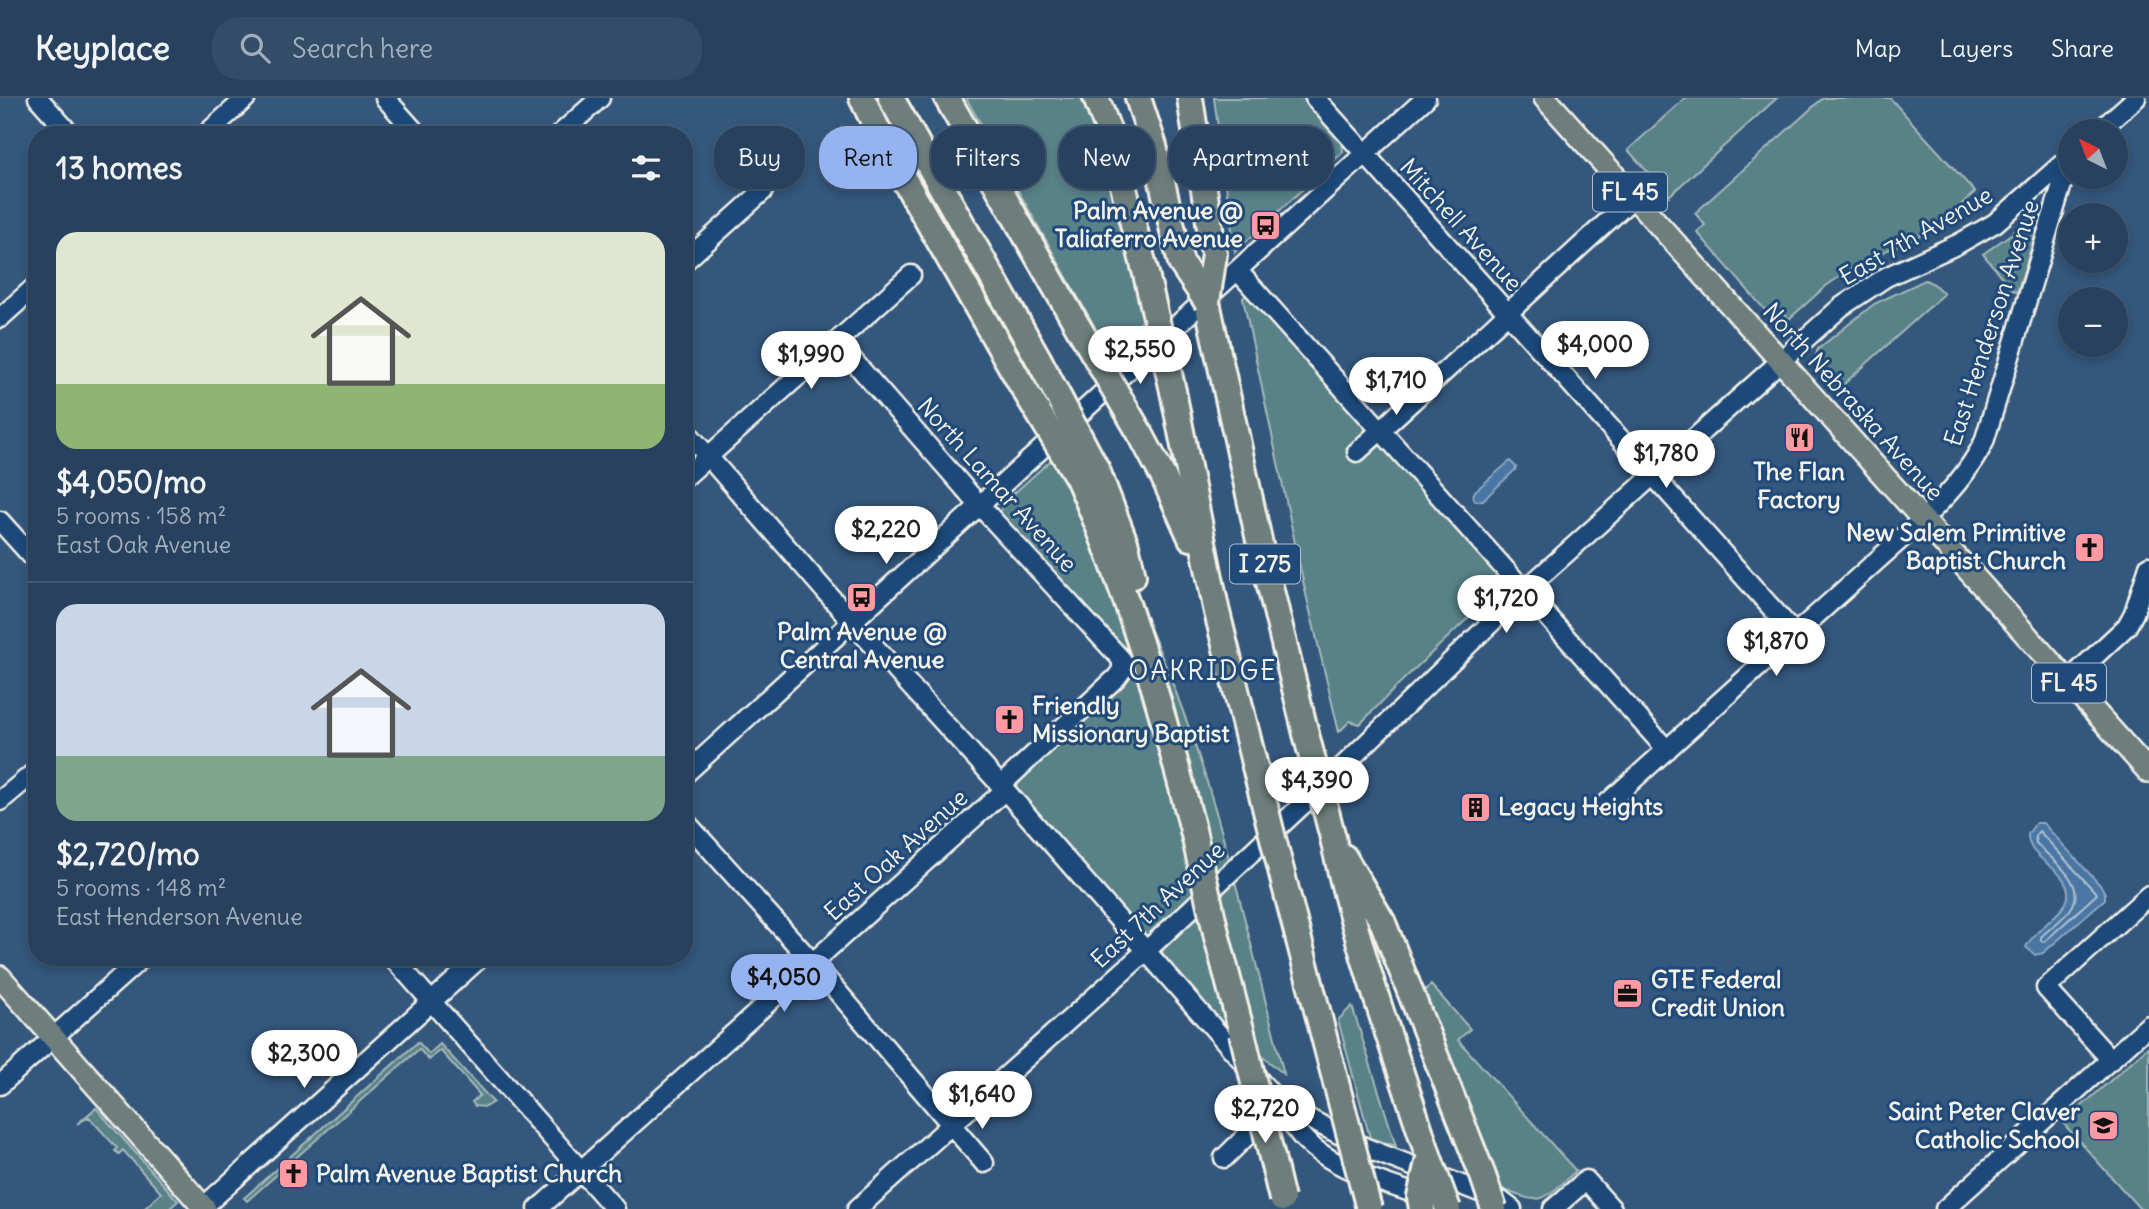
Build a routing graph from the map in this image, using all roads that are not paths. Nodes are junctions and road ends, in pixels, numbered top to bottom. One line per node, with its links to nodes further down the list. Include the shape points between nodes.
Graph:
1 (38, 98): 16 (street)
2 (246, 98): 17 (street)
3 (386, 98): 18 (street)
4 (600, 98): 19 (street)
5 (862, 98): 39 (highway, bridge, via 1021,384)
6 (891, 98): 39 (highway, bridge, via 1039,360)
7 (947, 98): 47 (highway, bridge, via 1141,435 1184,522)
8 (1097, 98): 47 (highway, I 275, bridge, via 1146,274)
9 (1138, 98): 29 (highway, I 275, bridge, via 1181,263)
10 (1190, 98): 29 (highway, bridge, via 1214,254)
11 (1315, 98): 20 (street, Mitchell Avenue)
12 (1426, 98): 20 (street)
13 (1545, 98): 24 (main road, North Nebraska Avenue / FL 45)
14 (2136, 98): 15 (street)
15 (2112, 119)
16 (63, 126)
17 (215, 126)
18 (410, 126)
19 (569, 126)
20 (1366, 154): 26 (street); 30 (street, Mitchell Avenue)
21 (2058, 168): 33 (street, East 7th Avenue, via 1995,223 1863,291)
22 (2060, 189): 42 (street, East Henderson Avenue, via 1984,442 1971,466)
23 (763, 191): 25 (street)
24 (1634, 197): 30 (street); 33 (main road, North Nebraska Avenue / FL 45)
25 (693, 254)
26 (1238, 271): 34 (street); 41 (street)
27 (911, 275): 32 (street)
28 (28, 293): 31 (street)
29 (1207, 302): 60 (highway, I 275, bridge, via 1263,557)
30 (1508, 313): 34 (street); 40 (street, Mitchell Avenue)
31 (0, 318)
32 (837, 342): 37 (street); 41 (street, North Lamar Avenue)
33 (1781, 361): 40 (street, East 7th Avenue); 42 (main road, North Nebraska Avenue / FL 45)
34 (1381, 430): 36 (street); 46 (street)
35 (693, 439): 37 (street)
36 (1357, 452)
37 (709, 456): 38 (street); 48 (street)
38 (693, 470)
39 (1087, 474): 79 (highway, bridge, via 1126,545 1143,607)
40 (1653, 475): 46 (street, East 7th Avenue); 49 (street, Mitchell Avenue)
41 (980, 506): 48 (street); 50 (street, North Lamar Avenue)
42 (1923, 519): 49 (street, East Henderson Avenue); 51 (main road, North Nebraska Avenue / FL 45)
43 (0, 521): 44 (street)
44 (28, 549)
45 (2149, 566): 51 (street, via 2127,626)
46 (1525, 590): 52 (street); 62 (street, East 7th Avenue)
47 (1216, 608): 84 (highway, I 275, bridge)
48 (853, 623): 53 (street); 56 (street)
49 (1795, 634): 52 (street, East Henderson Avenue)
50 (1122, 660): 56 (street, East Oak Avenue, via 1117,677)
51 (2068, 681): 54 (main road, North Nebraska Avenue / FL 45)
52 (1667, 750): 58 (street, East Henderson Avenue)
53 (693, 767)
54 (2149, 772)
55 (28, 777): 57 (street)
56 (1003, 787): 62 (street); 63 (street, East Oak Avenue)
57 (0, 801)
58 (1604, 807)
59 (693, 830): 63 (street)
60 (1333, 838): 76 (highway, I 275, via 1366,963); 88 (highway, bridge, via 1383,923)
61 (2149, 895): 71 (street, via 2046,988)
62 (1146, 951): 73 (street); 74 (street, East 7th Avenue)
63 (813, 963): 74 (street); 78 (street, East Oak Avenue)
64 (133, 966): 70 (street)
65 (400, 966): 68 (street)
66 (471, 966): 68 (street)
67 (0, 977): 70 (main road)
68 (432, 1001): 78 (street); 80 (street)
69 (2149, 1025): 71 (street)
70 (54, 1037): 72 (street); 80 (main road)
71 (2111, 1060): 92 (street)
72 (0, 1085)
73 (1280, 1104): 75 (street); 87 (street, via 1302,1137 1331,1158 1379,1181); 89 (street, via 1366,1148)
74 (950, 1125): 77 (street); 83 (street, East 7th Avenue)
75 (1224, 1158)
76 (1429, 1158): 85 (highway, bridge, via 1420,1197); 86 (highway, I 275, bridge)
77 (984, 1163)
78 (580, 1171): 81 (street, East Oak Avenue); 82 (street)
79 (1282, 1204)
80 (203, 1208)
81 (538, 1209)
82 (615, 1209)
83 (858, 1209)
84 (1369, 1209)
85 (1422, 1209)
86 (1448, 1209)
87 (1460, 1209)
88 (1494, 1209)
89 (1513, 1209)
90 (1553, 1209): 91 (street, via 1586,1180)
91 (1612, 1209)
92 (1945, 1209)

